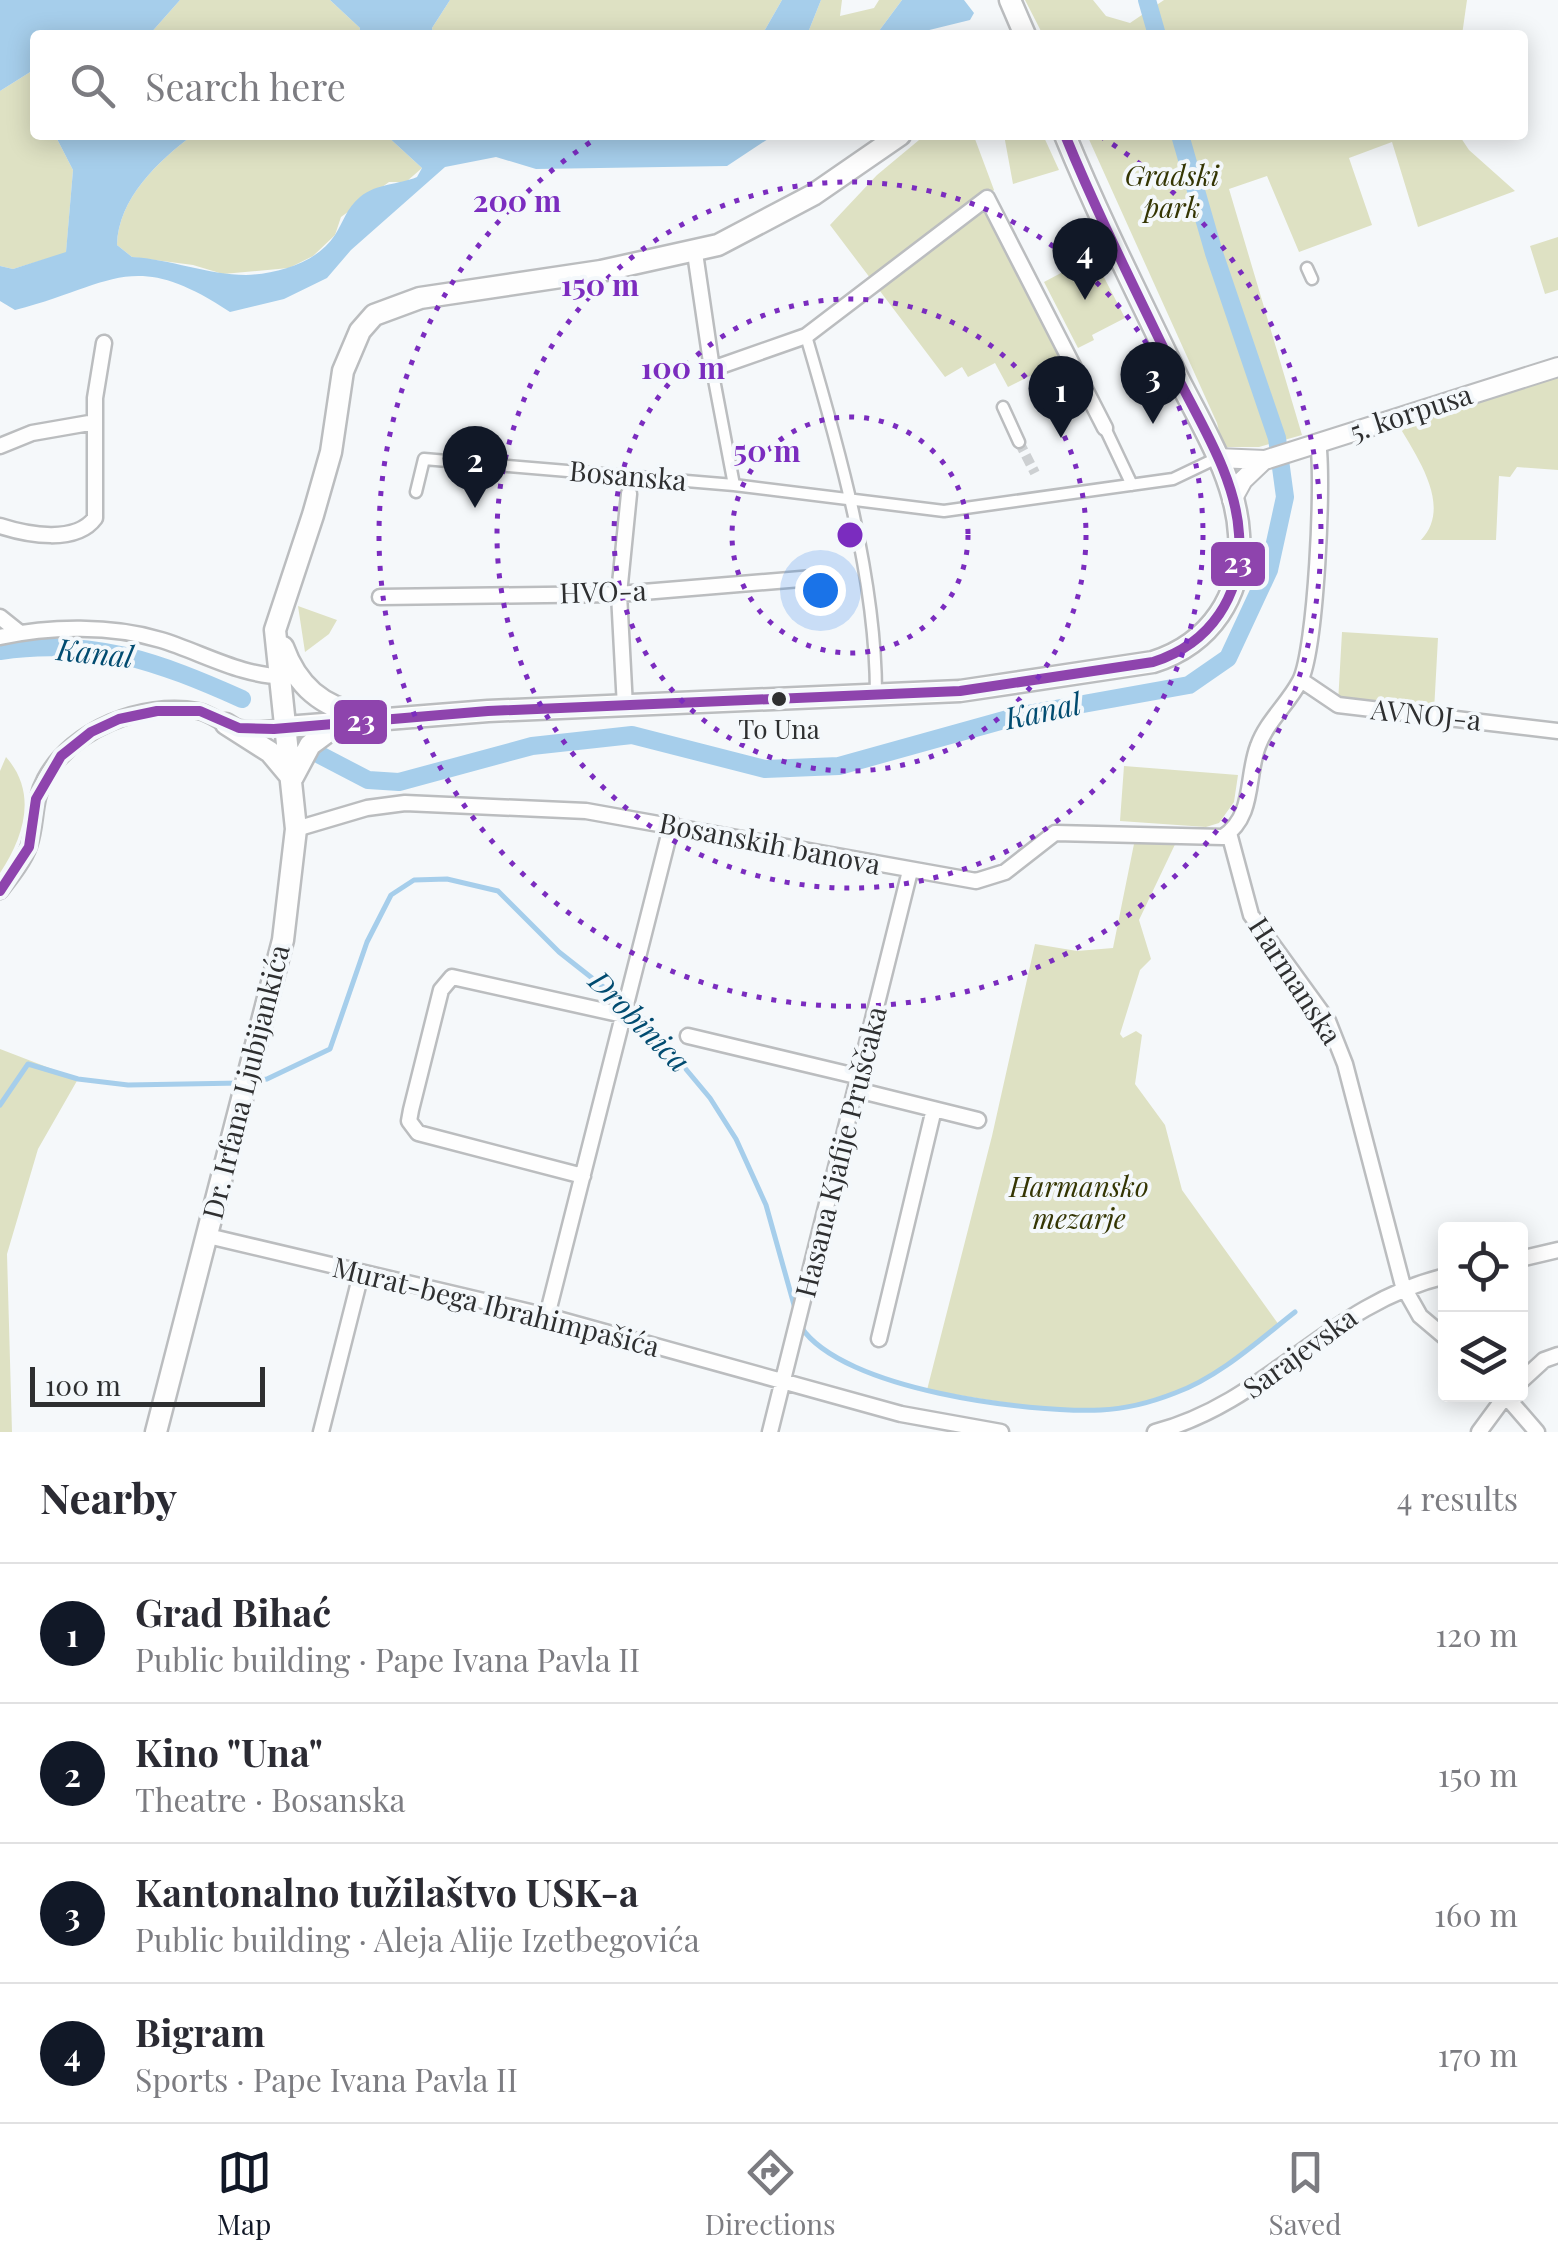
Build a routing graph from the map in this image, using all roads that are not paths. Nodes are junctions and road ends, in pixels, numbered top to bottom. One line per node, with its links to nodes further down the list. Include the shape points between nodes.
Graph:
1 (1012, 5): 2 (main road)
2 (1022, 30)
3 (893, 140): 5 (main road, Dr. Irfana Ljubijankića, via 813,195)
4 (1067, 140): 16 (main road)
5 (696, 253): 9 (street); 32 (main road, Dr. Irfana Ljubijankića, via 443,294 388,308 360,331 343,371 331,452 278,618 274,645)
6 (806, 336): 9 (street); 12 (street, via 987,198); 23 (street)
7 (104, 343): 11 (street)
8 (1558, 367): 14 (street, 5. korpusa)
9 (712, 369): 20 (street)
10 (1003, 407): 13 (street)
11 (95, 422): 15 (street); 25 (street, via 97,504 88,527 47,535)
12 (1105, 428): 19 (street)
13 (1019, 442)
14 (1310, 445): 17 (street, 5. korpusa); 33 (street, via 1309,640)
15 (0, 446)
16 (1217, 458): 17 (street, 5. korpusa); 19 (street, Bosanska, via 1173,480); 24 (main road)
17 (1264, 460): 24 (street)
18 (630, 476): 20 (street, Bosanska); 21 (street, Bosanska, via 424,460); 22 (street)
19 (1132, 485): 23 (street, Bosanska, via 944,511)
20 (734, 486): 23 (street, Bosanska)
21 (416, 492)
22 (628, 494): 27 (street)
23 (848, 500): 34 (street, via 876,638)
24 (1232, 500): 34 (main road, via 1240,537 1235,576 1219,618 1177,654 960,692)
25 (0, 526)
26 (825, 576): 27 (street, HVO-a)
27 (619, 594): 28 (street, HVO-a); 35 (street)
28 (380, 597)
29 (0, 617): 30 (street)
30 (20, 633): 31 (street); 32 (street, via 90,630 158,639 231,666)
31 (0, 638)
32 (287, 676): 36 (main road, via 342,711); 39 (main road, Dr. Irfana Ljubijankića)
33 (1301, 680): 40 (street, AVNOJ-a, via 1338,705); 44 (street, via 1256,748 1244,812)
34 (876, 694): 35 (main road)
35 (624, 707): 36 (main road)
36 (378, 718): 37 (main road)
37 (344, 722): 39 (main road); 41 (main road, via 310,744)
38 (226, 724): 39 (street); 41 (main road, via 270,752); 46 (street, via 200,712 157,711 119,719 74,744 46,776 29,847)
39 (286, 728): 41 (main road, Dr. Irfana Ljubijankića)
40 (1558, 730)
41 (292, 779): 43 (main road, Dr. Irfana Ljubijankića)
42 (672, 823): 43 (street, Bosanskih banova, via 586,811 405,803); 45 (street, Bosanskih banova); 47 (street)
43 (296, 829): 53 (main road, Dr. Irfana Ljubijankića, via 283,940)
44 (1230, 833): 45 (street, Bosanskih banova, via 1214,839 1068,831 1044,838 993,878); 58 (street, Harmanska, via 1251,915 1328,1021 1346,1064)
45 (910, 872): 49 (street, Hasana Kjafije Pruščaka)
46 (0, 891)
47 (624, 1012): 52 (street); 52 (street, via 452,977 441,990 410,1110 418,1133)
48 (688, 1036): 49 (street)
49 (858, 1083): 50 (street); 64 (street, Hasana Kjafije Pruščaka)
50 (934, 1109): 51 (street); 61 (street)
51 (978, 1120)
52 (583, 1176): 59 (street)
53 (208, 1236): 56 (street, Murat-bega Ibrahimpašića); 67 (main road, Dr. Irfana Ljubijankića)
54 (1558, 1250): 55 (street)
55 (1528, 1257)
56 (361, 1274): 59 (street, Murat-bega Ibrahimpašića); 68 (street)
57 (1438, 1278): 58 (street, Sarajevska)
58 (1402, 1286): 60 (street, Harmanska); 71 (street, Sarajevska, via 1322,1334 1237,1400)
59 (547, 1316): 64 (street, Murat-bega Ibrahimpašića)
60 (1438, 1331)
61 (879, 1339)
62 (1558, 1355): 63 (street)
63 (1528, 1375)
64 (784, 1380): 69 (street, Hasana Kjafije Pruščaka); 70 (street, via 901,1414)
65 (1500, 1402): 72 (street)
66 (1511, 1402): 73 (street)
67 (156, 1432)
68 (321, 1432)
69 (770, 1432)
70 (1001, 1432)
71 (1156, 1432)
72 (1480, 1432)
73 (1537, 1432)

